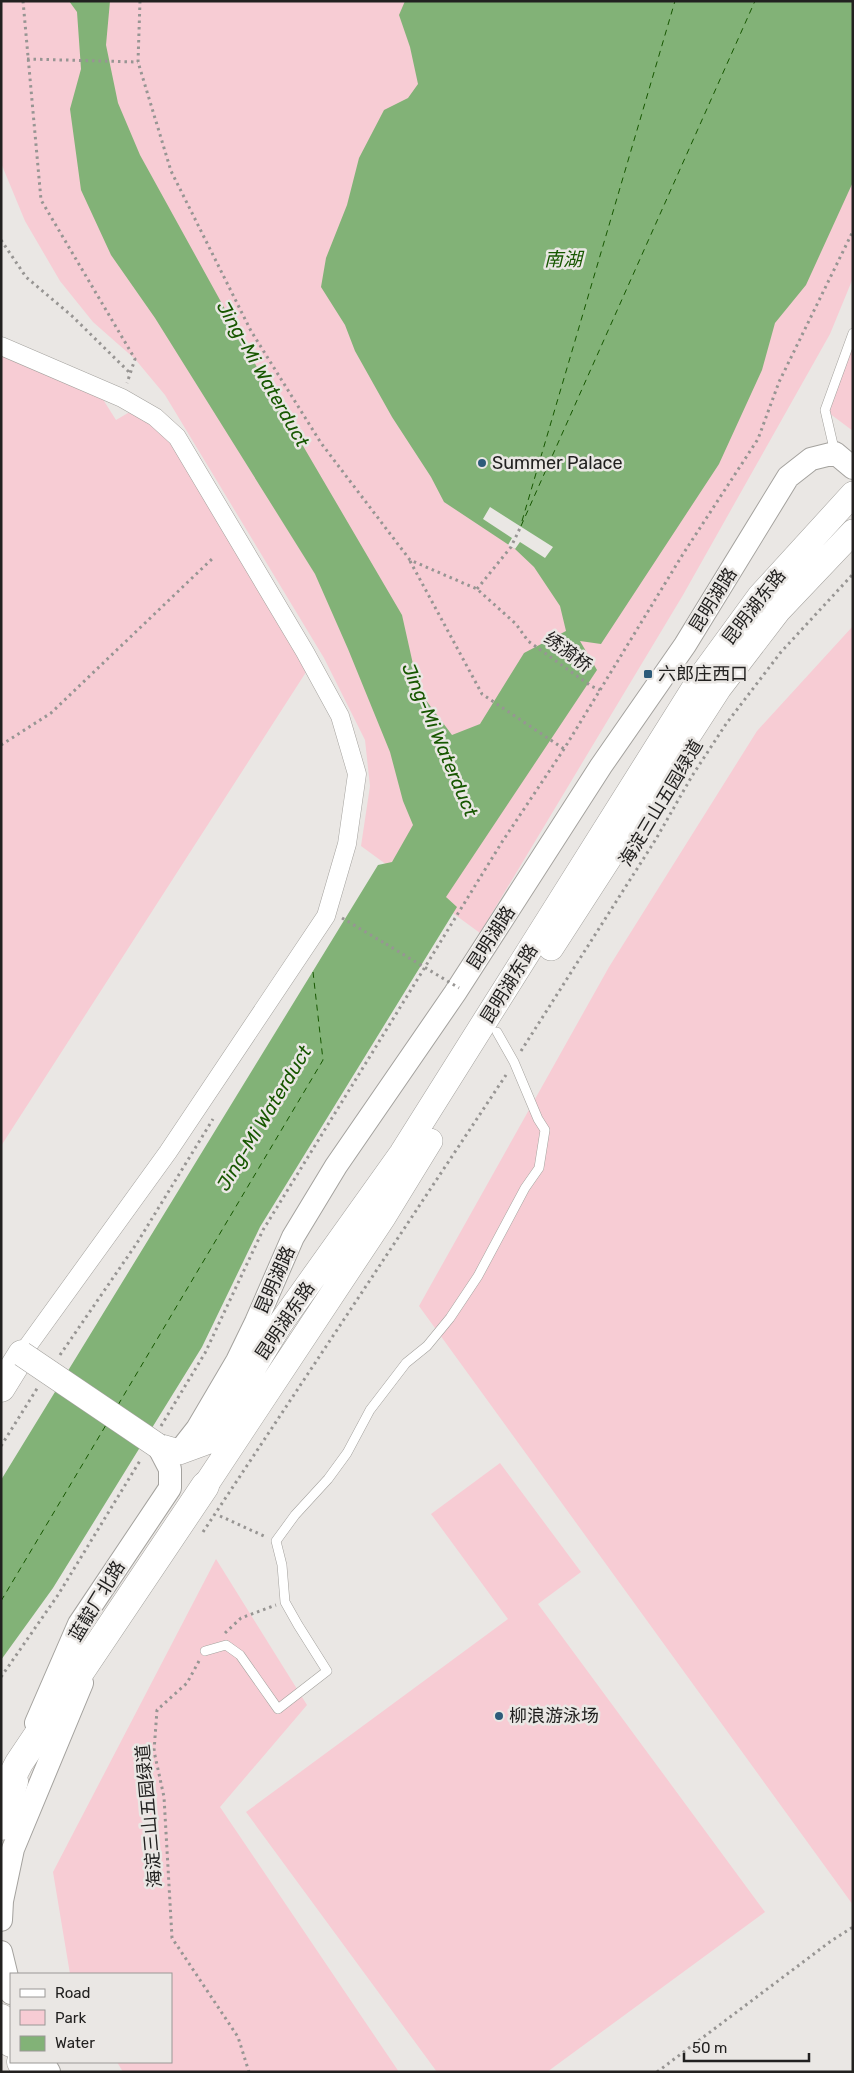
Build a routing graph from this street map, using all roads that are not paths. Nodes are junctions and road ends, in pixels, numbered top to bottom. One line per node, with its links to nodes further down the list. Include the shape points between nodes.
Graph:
1 (853, 333): 3 (lane, via 825,410)
2 (1, 346): 8 (street, via 122,398 154,417 177,437 340,716 357,774 335,918 326,916 168,1152)
3 (835, 453): 4 (street); 11 (street, 昆明湖路, via 811,459 788,477 685,645 336,1166 293,1237 237,1361 197,1429)
4 (853, 468)
5 (853, 494): 11 (main road, 昆明湖东路, via 760,596 703,674 402,1153 280,1324 209,1441)
6 (853, 532): 7 (main road, 昆明湖东路, via 778,611 719,688)
7 (497, 1032): 12 (main road, 昆明湖东路, via 384,1216); 14 (lane, via 545,1130 539,1168 478,1276 450,1318 427,1346 406,1363 370,1410 347,1453 276,1541 285,1602 328,1671 278,1709 240,1655 226,1645)
8 (22, 1354): 9 (street); 10 (highway); 11 (main road, bridge)
9 (1, 1371)
10 (1, 1388)
11 (159, 1448): 15 (street, 蓝靛厂北路, via 170,1469 170,1488 79,1624)
12 (205, 1486): 13 (highway, 蓝靛厂北路)
13 (99, 1642): 15 (highway, 蓝靛厂北路); 18 (street, via 13,1849)
14 (205, 1650)
15 (19, 1763): 16 (highway, 蓝靛厂北路); 17 (highway)
16 (1, 1798)
17 (1, 1826)
18 (1, 1920)
19 (1, 1952): 20 (street)
20 (10, 1989)
21 (1, 2018): 22 (highway)
22 (10, 2041)

